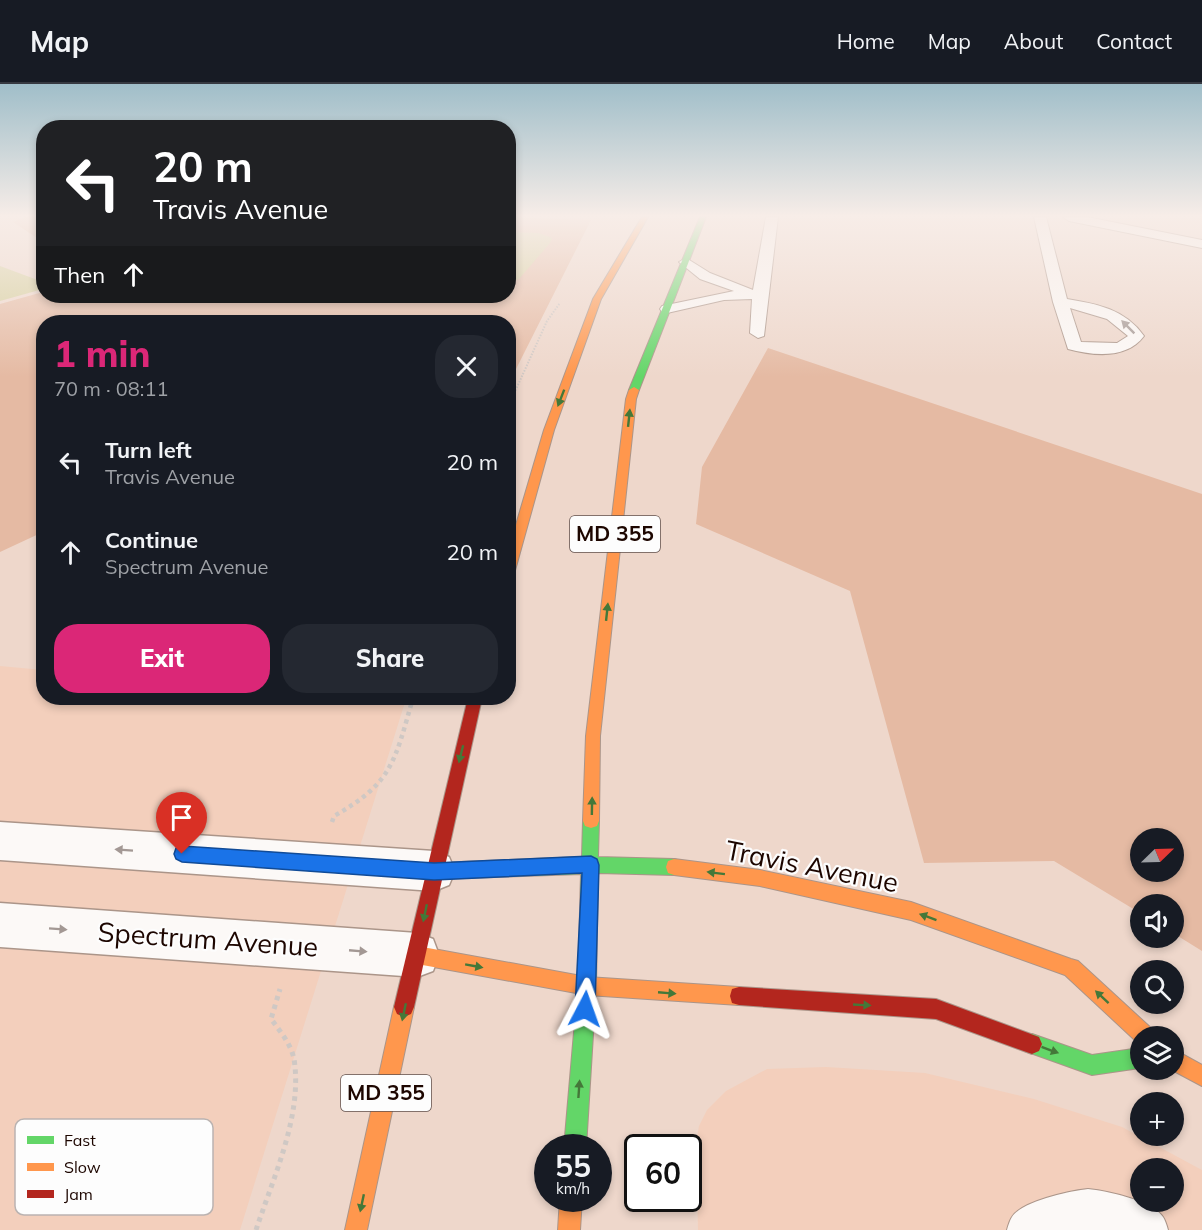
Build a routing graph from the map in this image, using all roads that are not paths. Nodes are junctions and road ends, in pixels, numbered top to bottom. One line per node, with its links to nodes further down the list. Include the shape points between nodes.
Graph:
1 (614, 270): 10 (main road, one-way to 10, via 597,299 549,429)
2 (683, 270): 8 (main road, MD 355)
3 (698, 270): 6 (lane)
4 (764, 270): 6 (lane)
5 (1050, 270): 7 (lane)
6 (760, 294): 8 (lane, via 724,296); 9 (lane)
7 (1060, 302): 7 (lane, one-way to 7, via 1074,346 1117,348 1128,345 1136,336 1125,322 1113,316)
8 (667, 309): 13 (main road, MD 355, one-way to 8, via 592,736 631,399)
9 (758, 333)
10 (516, 546)
11 (473, 705): 14 (main road, MD 355, one-way to 14)
12 (0, 841): 14 (street, one-way to 12)
13 (591, 865): 14 (main road, Travis Avenue); 17 (main road, MD 355); 18 (main road, Travis Avenue, one-way to 13, via 1071,968 911,911 759,879 673,867)
14 (434, 871): 16 (main road, MD 355, one-way to 16)
15 (0, 924): 16 (street, Spectrum Avenue, one-way to 16)
16 (417, 955): 17 (main road, one-way to 17); 24 (main road, MD 355, one-way to 24)
17 (587, 986): 19 (main road, one-way to 19, via 936,1009 1092,1065); 22 (main road, MD 355, one-way to 17)
18 (1134, 1026)
19 (1130, 1059)
20 (1184, 1065): 21 (main road)
21 (1202, 1076)
22 (576, 1134)
23 (570, 1212): 25 (main road)
24 (356, 1230)
25 (569, 1230)
26 (1028, 1230): 27 (lane, via 1070,1210 1123,1217)
27 (1147, 1230)

